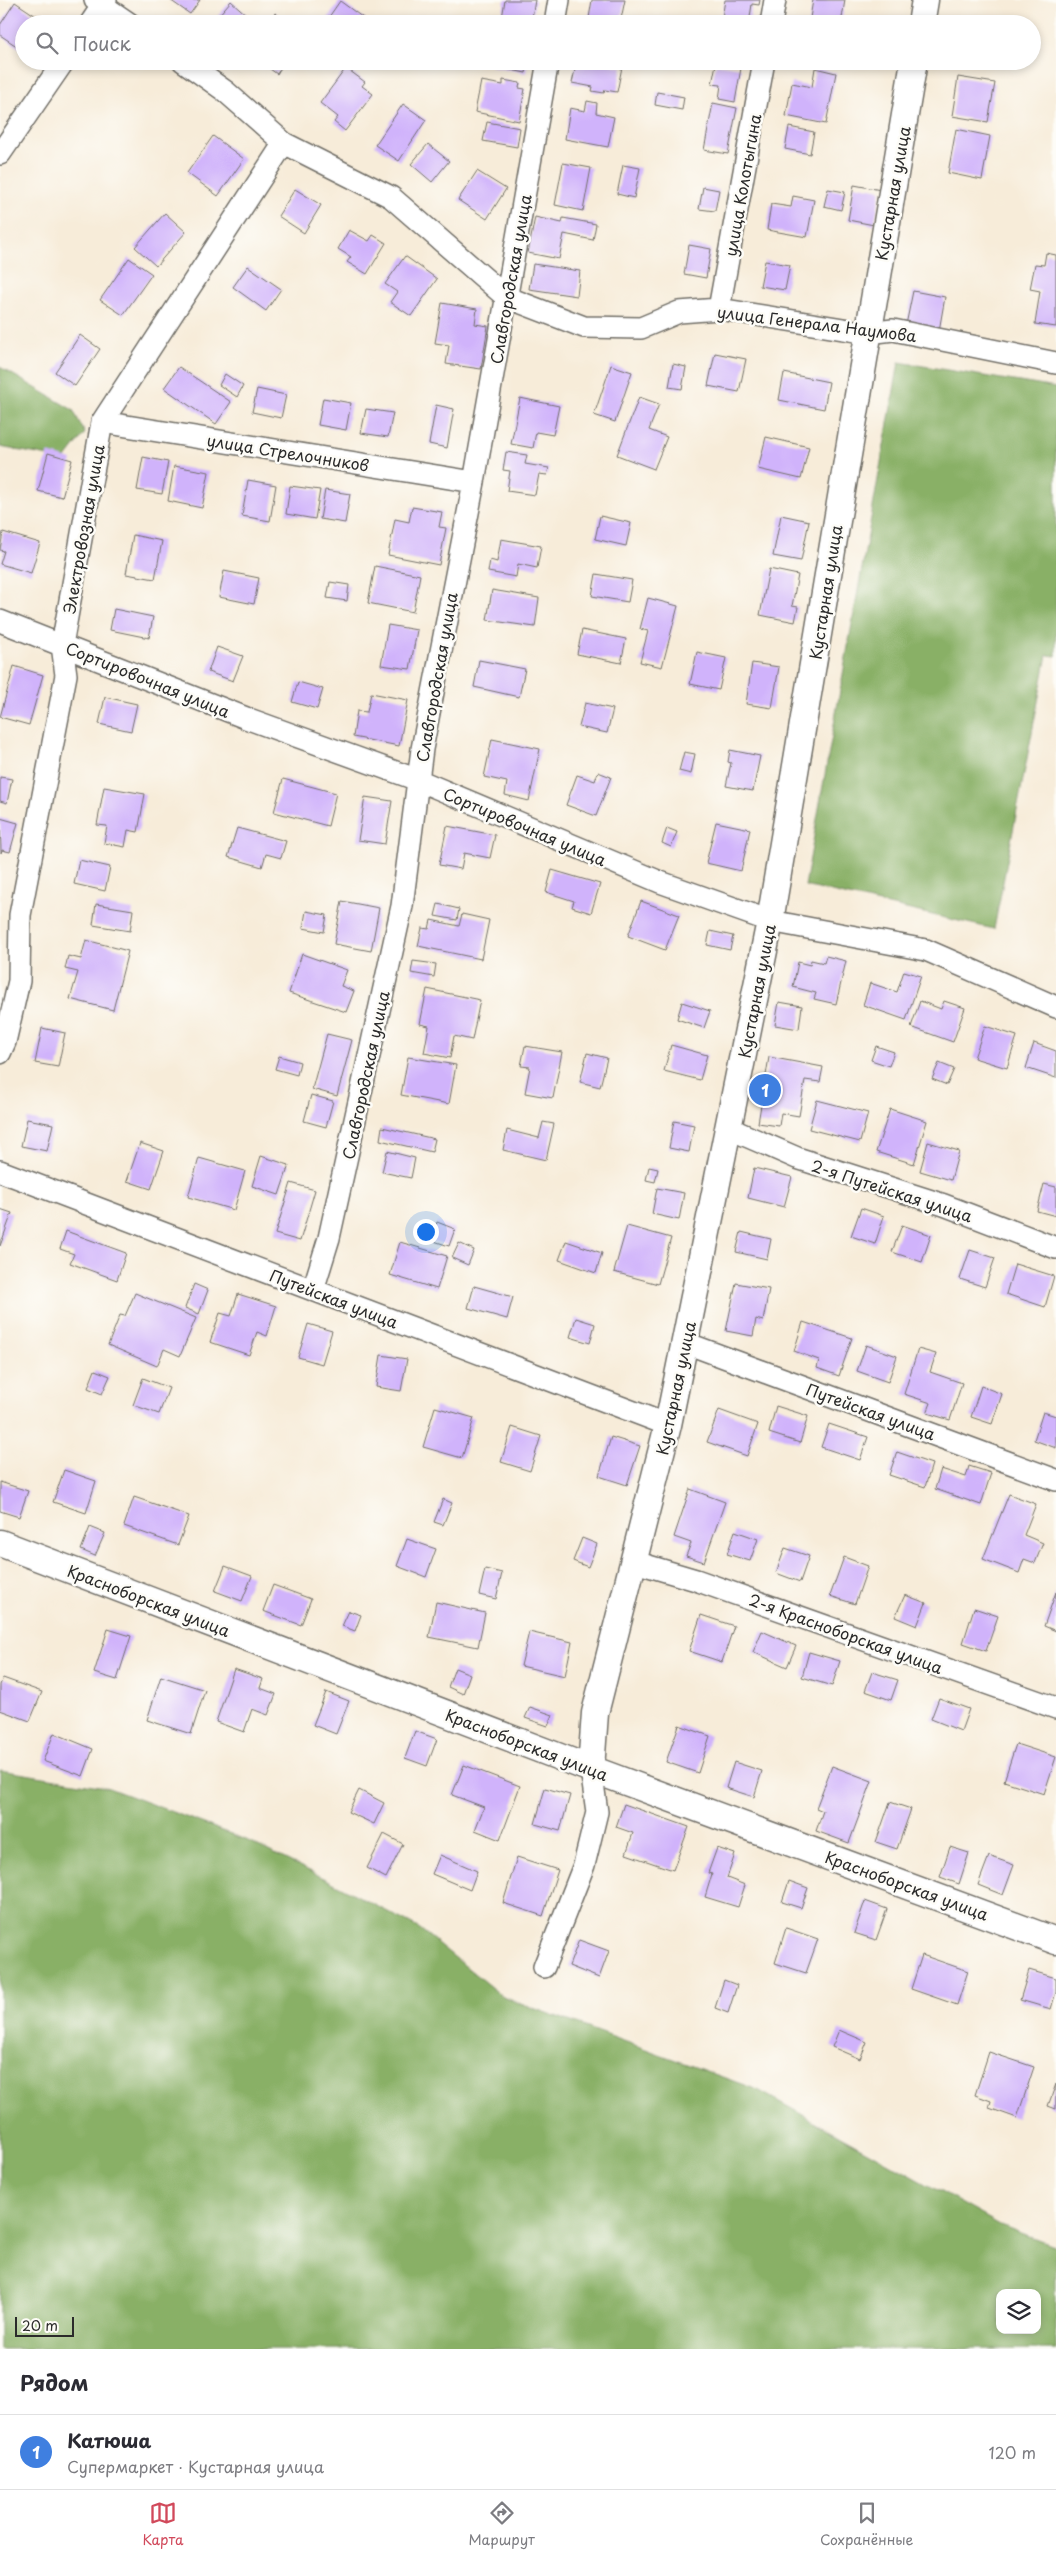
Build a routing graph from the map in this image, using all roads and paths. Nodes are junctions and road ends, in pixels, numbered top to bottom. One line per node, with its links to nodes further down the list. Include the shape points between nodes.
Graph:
1 (559, 0): 7 (street)
2 (775, 0): 8 (street)
3 (925, 0): 9 (street)
4 (101, 2): 5 (street); 6 (street)
5 (94, 15)
6 (118, 15)
7 (556, 15)
8 (772, 15)
9 (922, 15)
10 (58, 70): 16 (street)
11 (196, 70): 15 (street, улица Генерала Наумова, via 225,91)
12 (546, 70): 17 (street, Славгородская улица)
13 (762, 70): 18 (street, улица Колотыгина)
14 (912, 70): 19 (street, Кустарная улица)
15 (284, 143): 17 (street, улица Генерала Наумова, via 391,197); 21 (street, Электровозная улица)
16 (0, 154)
17 (506, 297): 18 (street, улица Генерала Наумова, via 584,326 641,328 680,312); 22 (street, Славгородская улица)
18 (719, 308): 19 (street, улица Генерала Наумова)
19 (868, 333): 20 (street, улица Генерала Наумова, via 892,330); 26 (street, Кустарная улица)
20 (1056, 363)
21 (102, 422): 22 (street, улица Стрелочников); 24 (street, Электровозная улица)
22 (474, 482): 25 (street, Славгородская улица)
23 (0, 621): 24 (street, Сортировочная улица)
24 (62, 645): 25 (street, Сортировочная улица, via 246,718); 28 (street, Электровозная улица, via 66,675 20,915 19,982)
25 (418, 780): 26 (street, Сортировочная улица, via 660,882); 32 (street, Славгородская улица, via 402,906 329,1238)
26 (770, 922): 27 (street, Сортировочная улица, via 926,950); 29 (street, Кустарная улица)
27 (1056, 1007)
28 (0, 1052)
29 (728, 1128): 31 (street, 2-я Путейская улица, via 797,1158 944,1205); 33 (street, Кустарная улица)
30 (0, 1171): 32 (street, Путейская улица)
31 (1056, 1248)
32 (313, 1290): 34 (street, Путейская улица)
33 (686, 1343): 34 (street, Кустарная улица); 35 (street, Путейская улица)
34 (668, 1425): 37 (street, Кустарная улица)
35 (1056, 1480)
36 (0, 1543): 39 (street, Красноборская улица)
37 (635, 1562): 38 (street, 2-я Красноборская улица, via 696,1580); 39 (street, Кустарная улица, via 594,1713)
38 (1056, 1708)
39 (591, 1769): 40 (street, Красноборская улица); 41 (street, Кустарная улица, via 597,1812 584,1865)
40 (1056, 1940)
41 (544, 1967)

